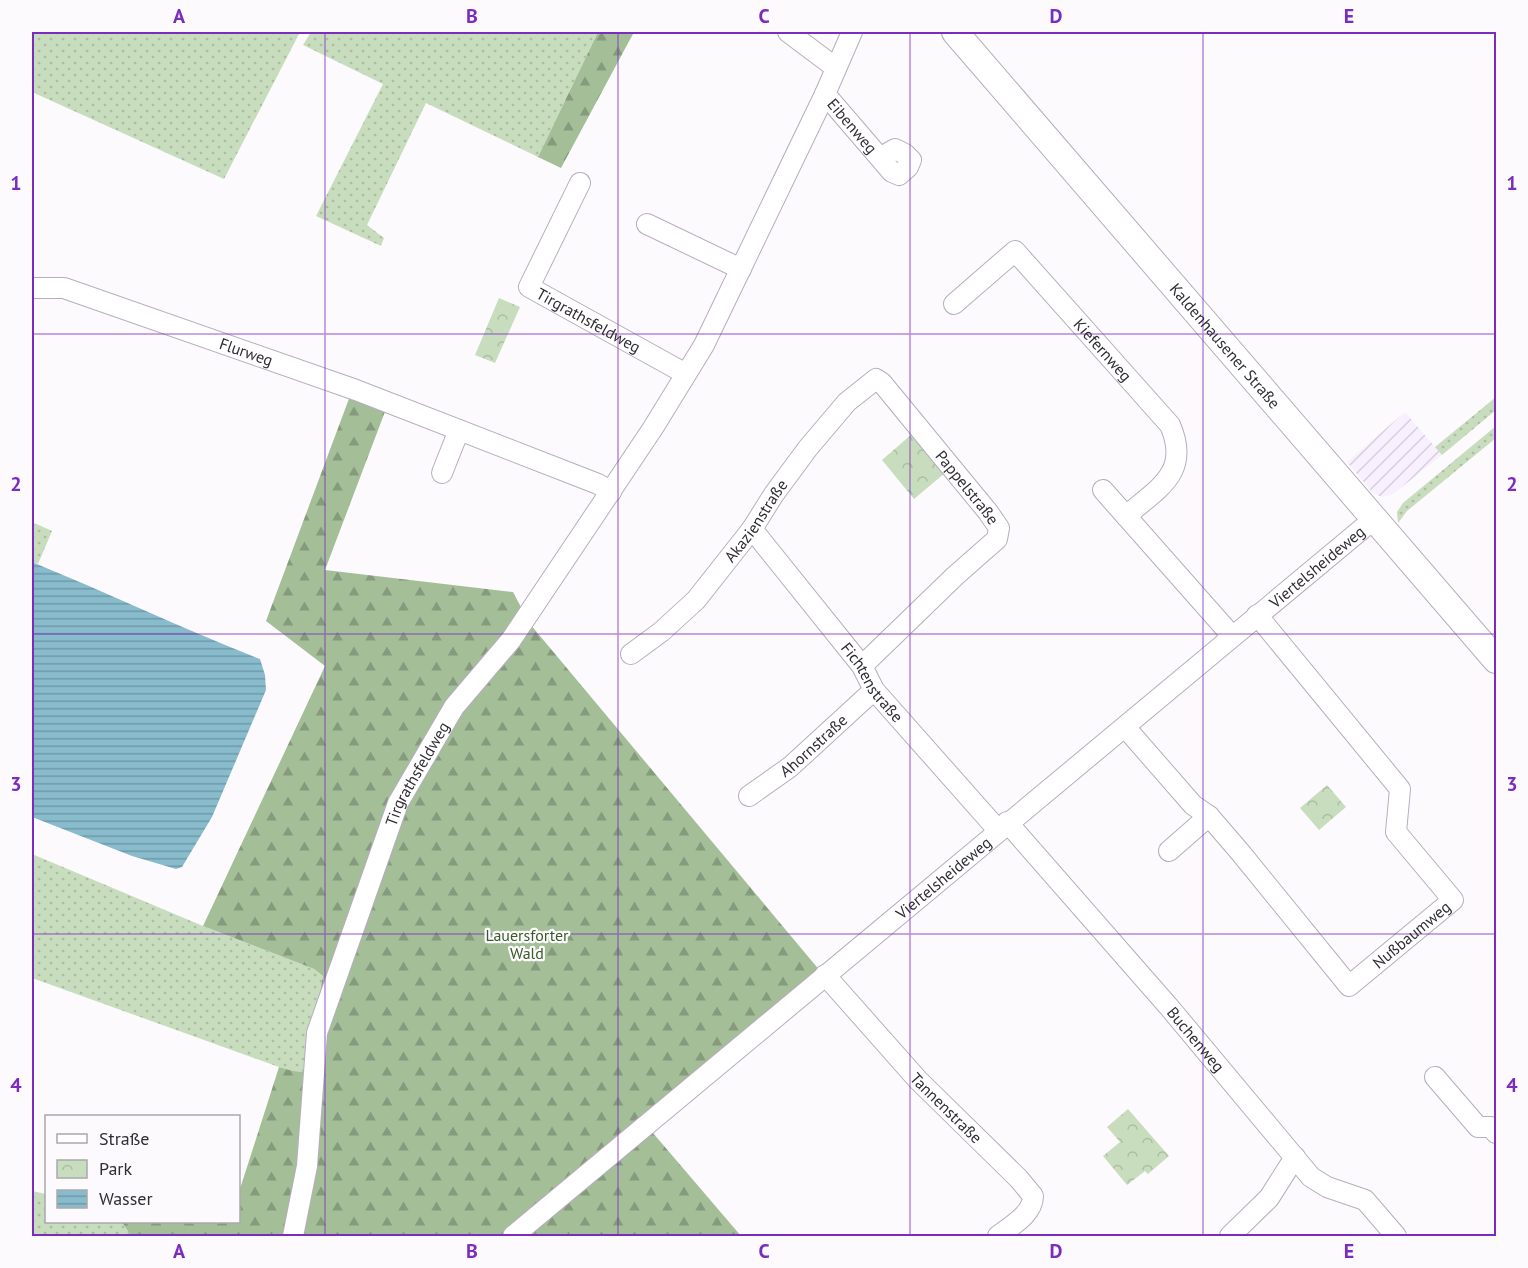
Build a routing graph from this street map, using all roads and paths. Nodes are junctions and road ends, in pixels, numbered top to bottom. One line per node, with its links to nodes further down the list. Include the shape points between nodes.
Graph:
1 (788, 32): 4 (street)
2 (852, 32): 4 (street, Tirgrathsfeldweg)
3 (955, 32): 19 (main road, Kaldenhausener Straße)
4 (836, 68): 5 (street, Tirgrathsfeldweg)
5 (825, 94): 6 (street, Eibenweg); 9 (street, Tirgrathsfeldweg)
6 (880, 158)
7 (580, 183): 12 (street, Tirgrathsfeldweg, via 529,287)
8 (647, 224): 9 (street)
9 (741, 269): 12 (street, Tirgrathsfeldweg)
10 (32, 288): 14 (street, Flurweg, via 64,288)
11 (954, 304): 18 (street, Kiefernweg, via 1015,251 1170,425 1178,456 1170,477)
12 (686, 374): 17 (street, Tirgrathsfeldweg)
13 (876, 380): 20 (street, Akazienstraße, via 847,402 808,448); 25 (street, Pappelstraße, via 999,528 997,539)
14 (459, 430): 15 (street); 17 (street, Flurweg)
15 (442, 473)
16 (1103, 490): 18 (street)
17 (611, 492): 36 (street, Tirgrathsfeldweg, via 511,639 454,707 398,803 317,1033 307,1166)
18 (1126, 516): 22 (street)
19 (1374, 519): 21 (street, Viertelsheideweg); 24 (main road, Kaldenhausener Straße)
20 (752, 529): 23 (street, Akazienstraße, via 696,600); 25 (street, Fichtenstraße)
21 (1257, 615): 22 (street, Viertelsheideweg); 29 (street, Nußbaumweg, via 1400,789 1396,832 1453,900 1349,986)
22 (1233, 636): 27 (street, Viertelsheideweg)
23 (631, 654)
24 (1497, 660)
25 (862, 666): 26 (street, Fichtenstraße)
26 (874, 690): 28 (street, Ahornstraße, via 790,766); 30 (street, Fichtenstraße)
27 (1125, 727): 29 (street, Nußbaumweg, via 1193,805); 30 (street, Viertelsheideweg)
28 (748, 796)
29 (1209, 816): 31 (street)
30 (1002, 826): 32 (street, Viertelsheideweg); 35 (street, Buchenweg, via 1168,1007)
31 (1168, 851)
32 (825, 975): 37 (street, Viertelsheideweg); 38 (street, Tannenstraße, via 918,1080 1034,1196 1027,1212)
33 (1435, 1077): 34 (street, via 1479,1127 1491,1127)
34 (1497, 1133)
35 (1295, 1158): 39 (street, via 1269,1198); 40 (street, Buchenweg, via 1311,1177 1327,1187 1365,1200)
36 (293, 1236)
37 (513, 1236)
38 (998, 1236)
39 (1230, 1236)
40 (1396, 1236)

